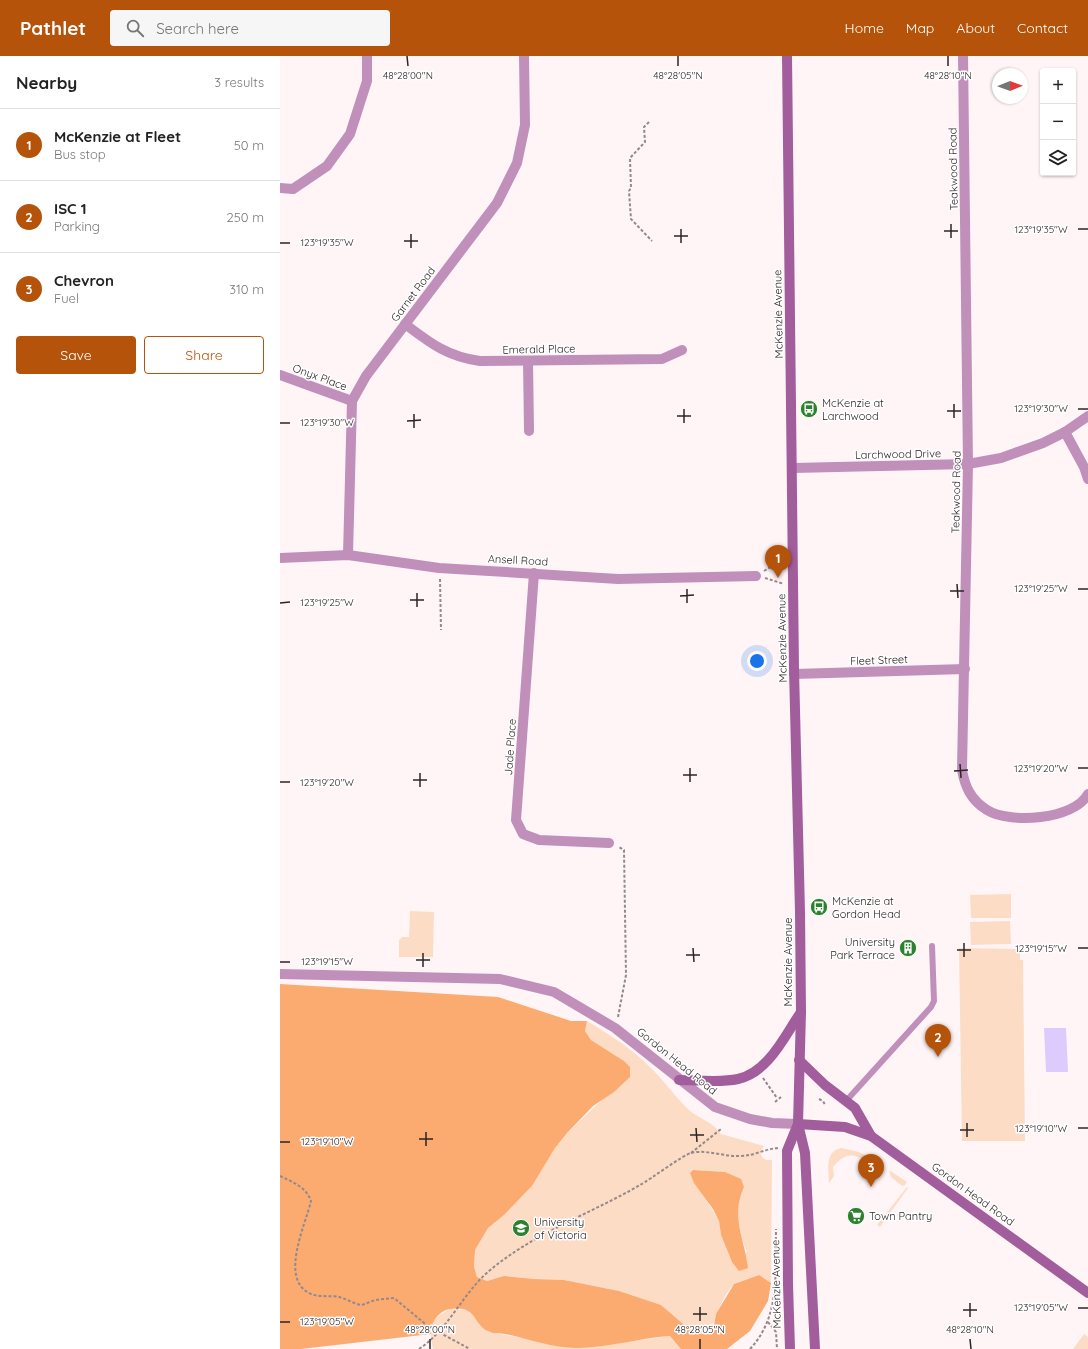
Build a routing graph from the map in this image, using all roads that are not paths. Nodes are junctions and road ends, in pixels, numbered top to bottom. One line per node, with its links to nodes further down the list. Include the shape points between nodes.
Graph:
1 (367, 56): 5 (street, via 367,81 350,134 326,166 293,189)
2 (524, 56): 6 (street, Garnet Road, via 525,125 517,164 497,203)
3 (787, 56): 15 (main road, McKenzie Avenue)
4 (963, 56): 14 (street, Teakwood Road)
5 (280, 188)
6 (405, 324): 8 (street, Emerald Place, via 442,351 466,359); 10 (street, Garnet Road, via 366,376)
7 (682, 350): 8 (street, Emerald Place, via 662,359)
8 (528, 361): 12 (street)
9 (280, 375): 10 (street, Onyx Place)
10 (352, 401): 17 (street, Garnet Road)
11 (1088, 416): 13 (street, Larchwood Drive)
12 (530, 431)
13 (1065, 432): 14 (street, Larchwood Drive, via 1020,452); 16 (street)
14 (968, 464): 15 (street, Larchwood Drive); 21 (street, Teakwood Road)
15 (793, 468): 22 (main road, McKenzie Avenue)
16 (1088, 479)
17 (348, 555): 18 (street, Ansell Road); 19 (street, Ansell Road, via 439,568)
18 (280, 558)
19 (534, 573): 20 (street, Ansell Road, via 618,579); 24 (street, Jade Place, via 516,820 523,834 539,840)
20 (756, 576)
21 (965, 669): 22 (street, Fleet Street); 23 (street, Teakwood Road, via 962,770 965,786 974,800 988,810 1005,817 1052,816 1070,811 1085,800)
22 (794, 674): 27 (main road, McKenzie Avenue)
23 (1088, 794)
24 (609, 843)
25 (932, 946): 30 (lane, via 934,1001 931,1007)
26 (280, 974): 29 (street, Gordon Head Road, via 500,980 554,992 615,1028 656,1058)
27 (801, 1012): 28 (main road, McKenzie Avenue); 29 (main road, via 765,1064 757,1070 738,1079)
28 (799, 1060): 30 (main road); 31 (main road, McKenzie Avenue)
29 (679, 1080): 31 (street, Gordon Head Road, via 711,1104 735,1115 772,1123)
30 (846, 1101): 32 (main road, via 855,1108)
31 (798, 1124): 32 (main road, Gordon Head Road, via 845,1127); 34 (main road, McKenzie Avenue, via 805,1153); 35 (main road, McKenzie Avenue, via 788,1151)
32 (872, 1136): 33 (main road, Gordon Head Road)
33 (1088, 1293)
34 (814, 1347)
35 (790, 1349)

